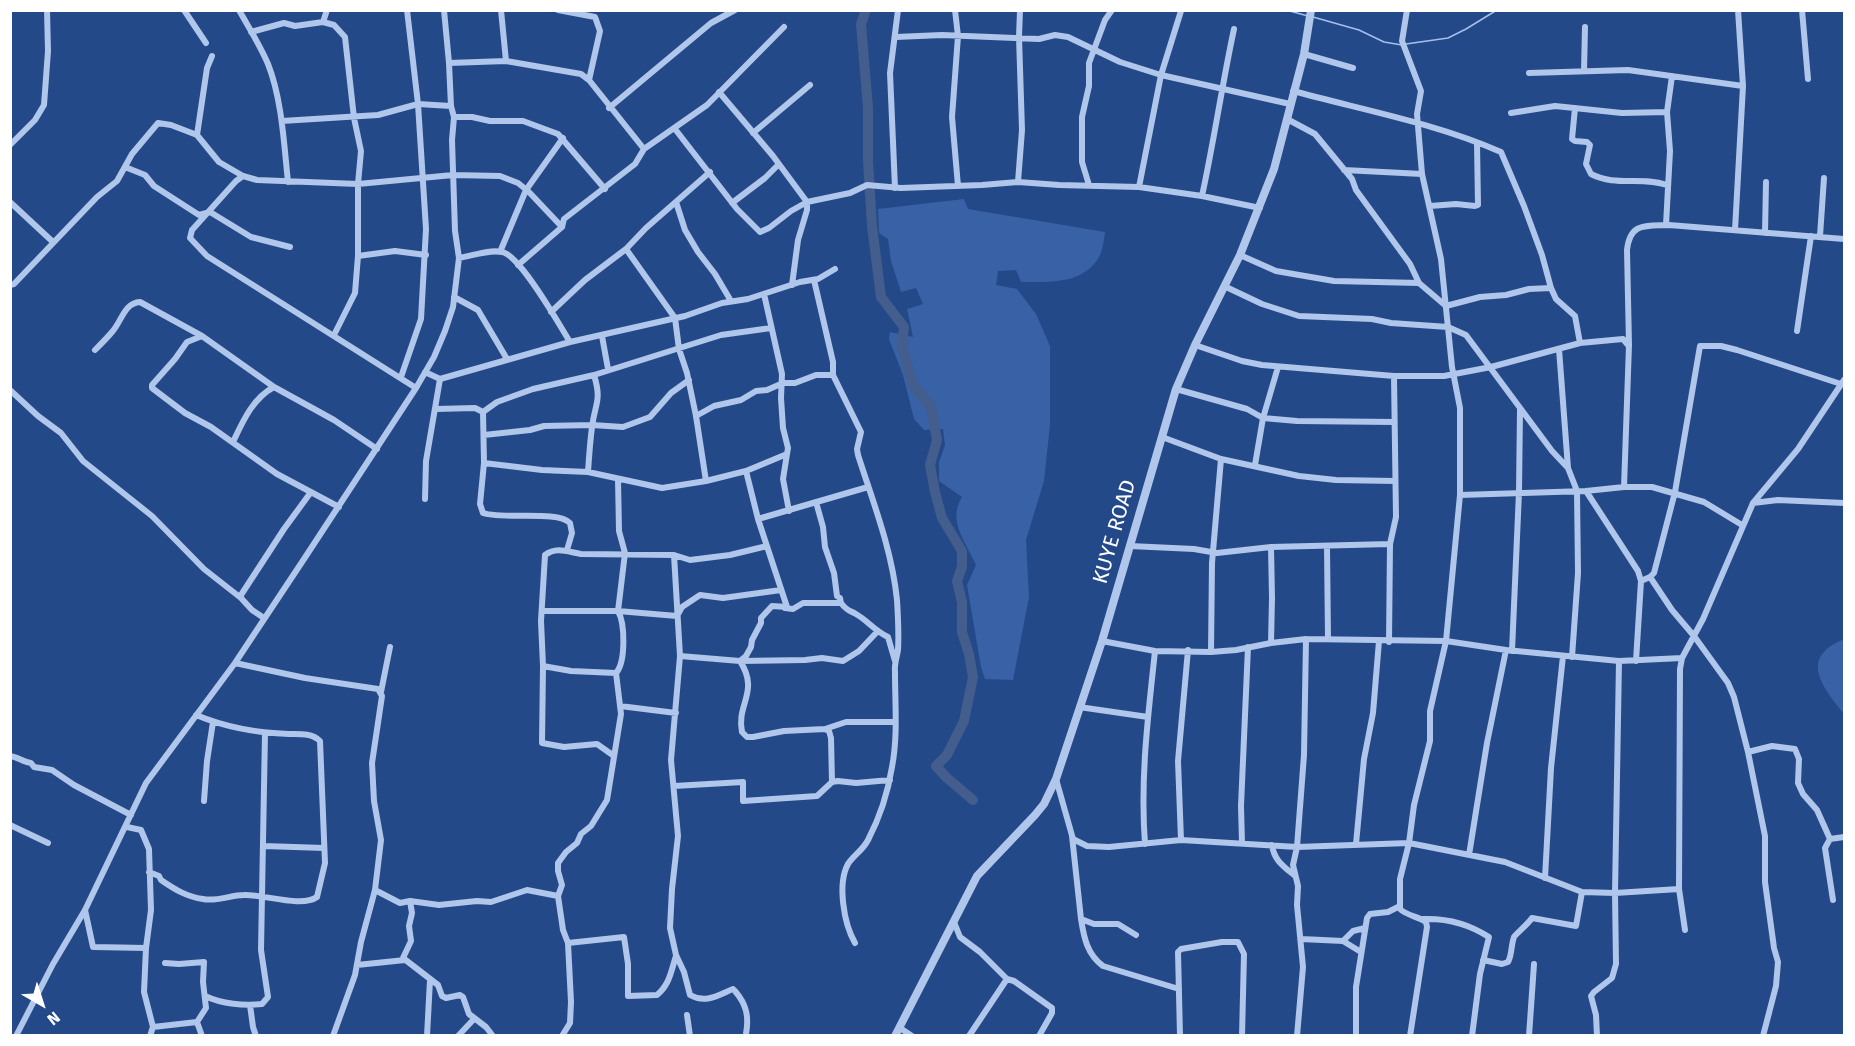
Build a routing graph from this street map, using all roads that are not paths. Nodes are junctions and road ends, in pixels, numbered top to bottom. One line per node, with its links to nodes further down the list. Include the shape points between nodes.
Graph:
1 (47, 10): 62 (street, via 44,105)
2 (184, 10): 27 (street)
3 (239, 10): 23 (street)
4 (327, 10): 19 (street)
5 (406, 10): 45 (street)
6 (444, 10): 32 (street)
7 (501, 10): 31 (street)
8 (558, 10): 39 (street, via 595,17 600,31)
9 (735, 10): 48 (street, via 711,22)
10 (898, 10): 25 (street)
11 (956, 10): 24 (street)
12 (1020, 10): 26 (street)
13 (1112, 10): 28 (street)
14 (1311, 10): 29 (street, KUYE ROAD)
15 (1407, 10): 56 (street, via 1402,41 1420,86)
16 (1738, 10): 41 (street)
17 (1802, 10): 38 (street)
18 (1181, 12): 36 (street)
19 (323, 22): 23 (street, via 295,26 284,23); 53 (street, via 334,24 345,38)
20 (784, 27): 44 (street)
21 (1585, 27): 34 (street)
22 (1234, 29): 42 (street)
23 (251, 32): 55 (street, via 268,64)
24 (958, 36): 25 (street); 26 (street); 79 (street, via 952,117)
25 (896, 37): 80 (street, via 890,73)
26 (1019, 37): 28 (street, via 1039,39 1055,35); 73 (street, via 1023,121)
27 (206, 43)
28 (1093, 48): 36 (street, via 1120,62); 77 (street, via 1082,126 1082,162)
29 (1304, 54): 33 (street); 43 (street, KUYE ROAD)
30 (212, 56): 59 (street)
31 (506, 61): 32 (street); 39 (street, via 581,74)
32 (449, 63): 47 (street)
33 (1353, 68)
34 (1584, 71): 35 (street); 37 (street, via 1628,70)
35 (1529, 74)
36 (1161, 75): 42 (street); 81 (street)
37 (1672, 76): 41 (street); 50 (street)
38 (1808, 79)
39 (589, 80): 48 (street)
40 (810, 85): 58 (street)
41 (1743, 86): 94 (street)
42 (1221, 88): 46 (street); 84 (street, via 1216,135)
43 (1293, 91): 46 (street, KUYE ROAD); 56 (street)
44 (718, 92): 57 (street); 58 (street)
45 (418, 104): 47 (street); 53 (street, via 387,114); 72 (street)
46 (1290, 104): 54 (street, KUYE ROAD)
47 (451, 106): 52 (street)
48 (609, 108): 63 (street)
49 (1575, 108): 50 (street); 51 (street, via 1547,106); 78 (street, via 1572,139 1590,145 1586,164 1591,174 1611,181 1652,180)
50 (1667, 112): 78 (street)
51 (1511, 113)
52 (454, 117): 60 (street, via 524,121); 69 (street)
53 (354, 118): 55 (street); 76 (street, via 361,151)
54 (1287, 119): 66 (street, via 1315,134); 90 (street, KUYE ROAD)
55 (282, 121): 75 (street)
56 (1418, 124): 61 (street); 68 (street)
57 (675, 129): 63 (street); 67 (street)
58 (753, 133): 64 (street)
59 (197, 135): 65 (street, via 158,123); 70 (street, via 219,162)
60 (563, 138): 82 (street); 83 (street)
61 (1477, 143): 89 (street, via 1478,205); 114 (street, via 1504,155)
62 (10, 145)
63 (644, 149): 82 (street, via 635,164)
64 (778, 164): 87 (street); 88 (street)
65 (125, 167): 91 (street, via 145,175 154,186 199,215); 99 (street, via 117,181)
66 (1344, 170): 68 (street); 110 (street, via 1410,264)
67 (710, 172): 86 (street); 88 (street)
68 (1422, 174): 89 (street)
69 (453, 175): 72 (street); 83 (street, via 500,176); 106 (street)
70 (243, 177): 75 (street); 91 (street)
71 (1824, 178): 97 (street)
72 (422, 179): 76 (street); 103 (street)
73 (1018, 182): 77 (street); 79 (street)
74 (1766, 182): 95 (street)
75 (288, 183): 76 (street)
76 (358, 184): 105 (street)
77 (1089, 185): 81 (street)
78 (1667, 185): 92 (street)
79 (958, 186): 80 (street)
80 (895, 188): 87 (street, via 867,185 850,193)
81 (1139, 188): 84 (street)
82 (605, 189): 93 (street, via 564,219)
83 (526, 190): 93 (street); 102 (street)
84 (1202, 196): 90 (street)
85 (10, 202): 99 (street)
86 (676, 202): 101 (street); 117 (street, via 685,230)
87 (807, 202): 88 (street, via 760,232); 112 (street)
88 (732, 203)
89 (1430, 206): 118 (street)
90 (1260, 208): 104 (street, KUYE ROAD)
91 (210, 212): 100 (street, via 251,237); 124 (street, via 190,233 203,253)
92 (1666, 225): 94 (street); 130 (street, via 1641,226 1628,238)
93 (562, 227): 107 (street)
94 (1735, 230): 95 (street)
95 (1765, 233): 96 (street)
96 (1810, 236): 97 (street); 123 (street)
97 (1820, 236): 98 (street)
98 (1845, 239)
99 (53, 242): 111 (street)
100 (290, 247)
101 (626, 249): 119 (street); 120 (street)
102 (500, 252): 106 (street); 107 (street, via 508,254)
103 (426, 255): 105 (street, via 395,251); 143 (street, via 420,319)
104 (1240, 255): 110 (street, via 1276,272 1334,281); 113 (street, KUYE ROAD)
105 (358, 256): 124 (street, via 354,293)
106 (459, 258): 116 (street)
107 (518, 265): 119 (street)
108 (835, 269): 109 (street)
109 (814, 280): 112 (street); 141 (street)
110 (1419, 283): 118 (street)
111 (10, 285)
112 (792, 285): 115 (street)
113 (1224, 286): 121 (street, via 1299,316); 129 (street, KUYE ROAD)
114 (1551, 288): 118 (street, via 1480,297); 128 (street, via 1556,299 1575,316)
115 (764, 294): 117 (street); 122 (street)
116 (454, 297): 134 (street, via 478,310); 138 (street, via 445,331)
117 (731, 301): 120 (street)
118 (1446, 306): 121 (street)
119 (551, 312): 127 (street)
120 (675, 318): 126 (street); 131 (street)
121 (1448, 327): 136 (street, via 1466,335); 139 (street)
122 (771, 328): 131 (street, via 721,336); 147 (street)
123 (1797, 331)
124 (334, 335): 143 (street)
125 (202, 336): 133 (street, via 135,302 126,308 114,330); 148 (street); 161 (street, via 187,342 152,388 185,414)
126 (602, 336): 127 (street); 137 (street)
127 (570, 342): 134 (street)
128 (1580, 343): 130 (street, via 1623,339); 132 (street)
129 (1195, 345): 135 (street, via 1242,361); 150 (street, KUYE ROAD)
130 (1629, 345): 174 (street)
131 (679, 349): 137 (street); 145 (street)
132 (1559, 349): 136 (street); 167 (street)
133 (95, 350)
134 (507, 359): 144 (street)
135 (1278, 367): 142 (street); 156 (street)
136 (1491, 367): 139 (street); 152 (street)
137 (608, 369): 140 (street)
138 (425, 372): 144 (street); 149 (street)
139 (1455, 374): 142 (street); 180 (street, via 1460,408)
140 (594, 375): 154 (street, via 509,396); 158 (street, via 598,407)
141 (833, 375): 147 (street); 173 (street, via 861,432 856,449)
142 (1394, 376): 157 (street)
143 (401, 377): 149 (street)
144 (440, 379): 153 (street)
145 (689, 380): 155 (street); 158 (street, via 650,417 623,427)
146 (1843, 382): 179 (street, via 1737,350 1700,346); 183 (street, via 1798,449)
147 (783, 383): 155 (street); 163 (street, via 780,398)
148 (274, 387): 161 (street, via 261,395); 162 (street)
149 (416, 388): 162 (street)
150 (1176, 389): 156 (street, via 1247,409); 160 (street, KUYE ROAD)
151 (10, 390): 201 (street, via 61,433 83,461 152,516 204,569)
152 (1520, 408): 167 (street); 178 (street)
153 (436, 409): 154 (street, via 475,408); 181 (street, via 426,461)
154 (483, 412): 159 (street)
155 (696, 416): 171 (street)
156 (1263, 418): 157 (street); 166 (street)
157 (1394, 422): 172 (street)
158 (592, 425): 159 (street, via 544,426); 169 (street)
159 (484, 435): 165 (street)
160 (1162, 437): 164 (street); 191 (street, KUYE ROAD)
161 (233, 442): 177 (street, via 277,474)
162 (377, 449): 185 (street)
163 (787, 454): 168 (street); 186 (street, via 783,479)
164 (1221, 459): 166 (street); 195 (street)
165 (484, 463): 169 (street); 194 (street, via 480,504 483,513 565,519 572,529)
166 (1255, 465): 172 (street, via 1299,476)
167 (1568, 468): 175 (street)
168 (746, 471): 171 (street); 187 (street)
169 (588, 472): 170 (street)
170 (618, 479): 171 (street, via 662,488); 196 (street, via 619,531)
171 (706, 481)
172 (1395, 481): 189 (street, via 1396,517)
173 (868, 487): 182 (street); 231 (street, via 892,566 898,626)
174 (1624, 487): 176 (street); 179 (street)
175 (1577, 491): 176 (street); 178 (street); 225 (street, via 1578,573)
176 (1586, 491): 199 (street)
177 (311, 492): 185 (street); 201 (street)
178 (1519, 492): 180 (street); 220 (street)
179 (1675, 492): 188 (street, via 1704,502); 198 (street)
180 (1460, 495): 214 (street)
181 (425, 500)
182 (816, 502): 186 (street); 202 (street)
183 (1753, 503): 184 (street); 188 (street)
184 (1845, 503)
185 (339, 507): 207 (street)
186 (789, 511): 187 (street)
187 (758, 519): 190 (street)
188 (1742, 525): 209 (street)
189 (1390, 544): 192 (street); 215 (street)
190 (766, 546): 197 (street, via 701,559); 200 (street)
191 (1130, 546): 195 (street); 212 (street, KUYE ROAD)
192 (1327, 546): 193 (street); 211 (street)
193 (1271, 547): 195 (street); 216 (street)
194 (567, 550): 196 (street, via 581,554); 204 (street, via 547,552 544,557)
195 (1213, 553): 222 (street)
196 (626, 554): 197 (street); 205 (street)
197 (674, 555): 206 (street)
198 (1650, 577): 199 (street); 209 (street)
199 (1641, 580): 229 (street)
200 (781, 590): 203 (street, via 787,607); 206 (street, via 723,598 700,595 682,607)
201 (241, 598): 207 (street)
202 (841, 603): 203 (street, via 803,603 794,609); 208 (street)
203 (772, 606): 227 (street, via 761,618 751,647)
204 (542, 611): 205 (street); 232 (street)
205 (618, 611): 206 (street); 233 (street, via 623,625 622,662)
206 (677, 616): 223 (street)
207 (264, 618): 230 (street)
208 (877, 632): 227 (street, via 843,661); 231 (street, via 888,637)
209 (1694, 636): 226 (street); 244 (street, via 1728,683)
210 (1306, 639): 211 (street); 216 (street); 266 (street, via 1304,755)
211 (1328, 639): 213 (street)
212 (1102, 641): 221 (street); 236 (street, KUYE ROAD)
213 (1379, 641): 215 (street); 263 (street)
214 (1446, 641): 215 (street); 220 (street); 261 (street, via 1430,711 1430,741)
215 (1389, 642)
216 (1271, 643): 218 (street)
217 (390, 647): 234 (street)
218 (1248, 647): 222 (street); 260 (street)
219 (1188, 650): 221 (street); 222 (street); 258 (street, via 1178,761)
220 (1509, 650): 224 (street); 268 (street, via 1487,743)
221 (1155, 651): 239 (street)
222 (1211, 652)
223 (680, 656): 227 (street); 237 (street)
224 (1563, 656): 225 (street); 271 (street, via 1552,745)
225 (1572, 657): 228 (street)
226 (1682, 658): 229 (street); 272 (street)
227 (740, 661): 242 (street, via 748,678 741,722 744,735)
228 (1619, 661): 229 (street); 275 (street)
229 (1636, 661)
230 (235, 663): 234 (street); 238 (street)
231 (895, 663): 241 (street)
232 (543, 666): 233 (street); 246 (street, via 542,743 564,747 597,744)
233 (616, 673): 235 (street)
234 (381, 692): 273 (street, via 383,701 372,763 381,840)
235 (620, 706): 237 (street); 246 (street)
236 (1079, 707): 239 (street); 247 (street, KUYE ROAD)
237 (676, 713): 250 (street, via 671,760)
238 (196, 715): 240 (street); 252 (street, via 146,783)
239 (1148, 717): 262 (street, via 1143,776)
240 (213, 722): 243 (street); 251 (street)
241 (895, 722): 242 (street, via 846,722); 248 (street)
242 (825, 729): 249 (street, via 831,734)
243 (265, 733): 265 (street); 267 (street, via 309,735 321,741)
244 (1748, 752): 257 (street, via 1772,746 1795,749 1797,783 1817,810); 334 (street, via 1766,836 1765,882 1778,962)
245 (10, 756): 252 (street, via 52,770)
246 (614, 756): 276 (street, via 607,800 591,826 558,863 562,885)
247 (1056, 779): 255 (street); 284 (street, KUYE ROAD, via 1039,809 977,876)
248 (890, 780): 249 (street); 291 (street, via 869,839 843,877 843,903)
249 (832, 782): 250 (street, via 817,796 743,801 743,782)
250 (674, 786): 294 (street, via 678,836 670,928)
251 (204, 801)
252 (132, 815): 254 (street)
253 (10, 825): 259 (street)
254 (127, 826): 269 (street, via 141,830 149,849); 281 (street)
255 (1071, 827): 262 (street, via 1073,838 1087,846); 282 (street)
256 (1845, 837): 257 (street)
257 (1830, 839): 278 (street, via 1825,848)
258 (1181, 840): 260 (street); 262 (street)
259 (48, 843)
260 (1242, 843): 264 (street)
261 (1409, 843): 263 (street); 268 (street); 280 (street, via 1400,879)
262 (1145, 844)
263 (1356, 844): 266 (street)
264 (1272, 845): 266 (street); 270 (street, via 1278,862)
265 (264, 846): 267 (street); 277 (street)
266 (1297, 847): 270 (street)
267 (324, 848): 277 (street, via 324,870 315,899)
268 (1469, 855): 271 (street, via 1505,862)
269 (149, 872): 277 (street, via 175,889 206,900); 292 (street, via 151,910)
270 (1295, 875): 288 (street)
271 (1545, 878): 274 (street)
272 (1679, 889): 275 (street); 286 (street)
273 (375, 890): 279 (street, via 400,903); 299 (street)
274 (1582, 892): 275 (street); 296 (street, via 1576,926 1532,918 1514,937 1508,962)
275 (1615, 893): 333 (street, via 1614,973 1591,996)
276 (558, 896): 279 (street, via 527,890 491,903 439,905); 290 (street)
277 (262, 897): 305 (street, via 261,950 268,997 262,1004)
278 (1833, 900)
279 (410, 901): 295 (street, via 411,941 403,955)
280 (1400, 906): 283 (street, via 1404,913); 285 (street, via 1370,914)
281 (86, 910): 292 (street, via 93,947); 313 (street)
282 (1081, 919): 287 (street, via 1094,924 1118,924); 302 (street, via 1084,939 1103,966)
283 (1422, 919): 296 (street, via 1440,918 1477,929 1489,937); 330 (street, via 1427,927)
284 (954, 922): 300 (street, via 960,937); 311 (street, KUYE ROAD)
285 (1365, 928): 289 (street); 293 (street)
286 (1686, 930)
287 (1136, 935)
288 (1301, 939): 289 (street); 328 (street, via 1303,967)
289 (1343, 941): 293 (street)
290 (568, 943): 294 (street, via 624,937 628,996 659,993 670,980); 321 (street, via 570,1023)
291 (855, 943)
292 (146, 948): 310 (street, via 144,992)
293 (1361, 952): 329 (street)
294 (676, 955): 312 (street, via 693,998 716,998 733,989 738,994 748,1017)
295 (405, 960): 299 (street); 301 (street)
296 (1483, 960): 331 (street)
297 (165, 963): 303 (street, via 204,962)
298 (1534, 964): 332 (street)
299 (357, 965): 317 (street)
300 (1007, 979): 324 (street); 325 (street, via 1052,1008)
301 (430, 980): 308 (street, via 438,985 442,996 463,997); 318 (street)
302 (1179, 989): 326 (street); 327 (street, via 1181,949 1238,942 1244,954)
303 (205, 996): 304 (street); 306 (street)
304 (215, 1001): 305 (street); 306 (street)
305 (250, 1005): 316 (street)
306 (206, 1008): 309 (street)
307 (687, 1015): 322 (street)
308 (474, 1019): 319 (street); 320 (street)
309 (197, 1022): 310 (street); 315 (street)
310 (153, 1027): 314 (street)
311 (897, 1032): 323 (street)
312 (746, 1034)
313 (16, 1035)
314 (150, 1035)
315 (202, 1035)
316 (256, 1035)
317 (333, 1035)
318 (427, 1035)
319 (458, 1035)
320 (493, 1035)
321 (562, 1035)
322 (690, 1035)
323 (912, 1035)
324 (969, 1035)
325 (1038, 1035)
326 (1180, 1035)
327 (1242, 1035)
328 (1297, 1035)
329 (1356, 1035)
330 (1410, 1035)
331 (1472, 1035)
332 (1529, 1035)
333 (1597, 1035)
334 (1763, 1035)

